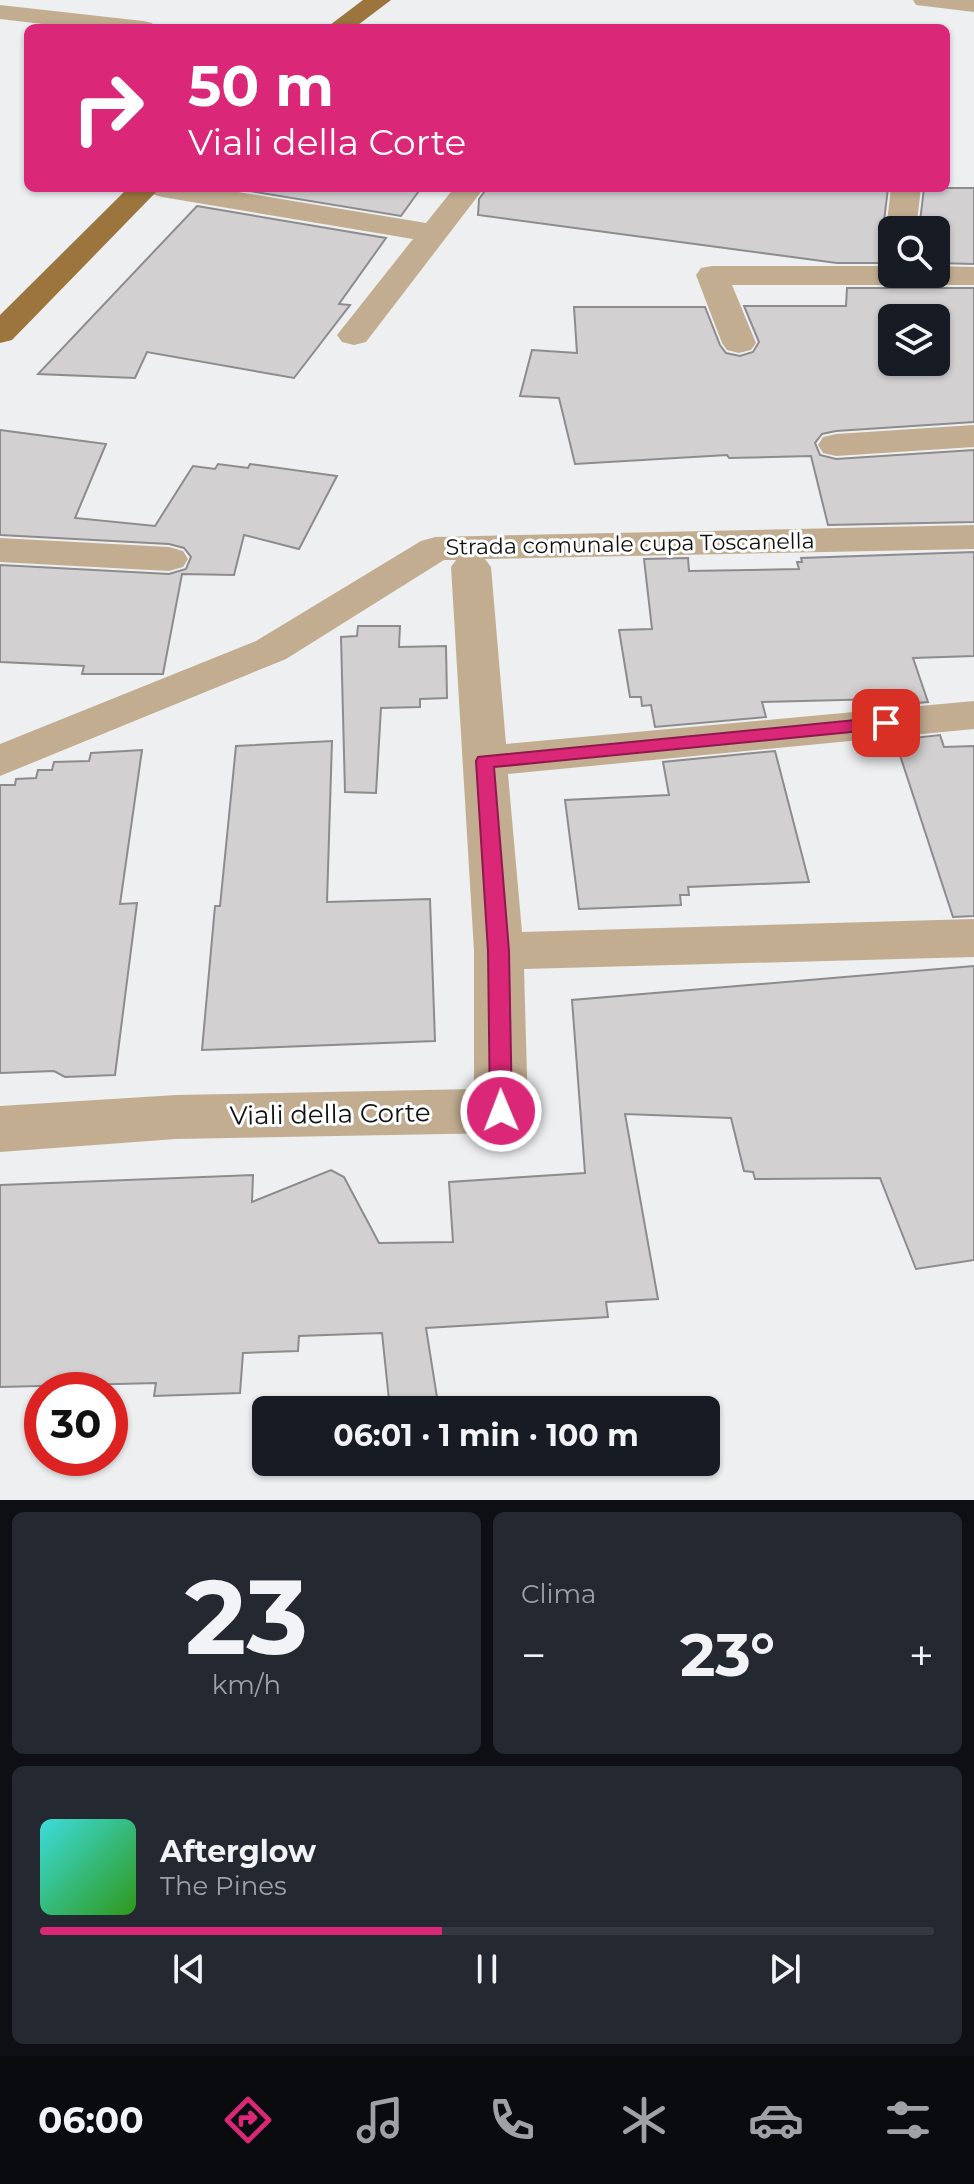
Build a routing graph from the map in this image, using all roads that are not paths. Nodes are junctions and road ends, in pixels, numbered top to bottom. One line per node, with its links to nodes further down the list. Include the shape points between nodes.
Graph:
1 (16, 0): 5 (street)
2 (379, 0): 7 (main road)
3 (927, 0): 4 (street); 8 (street)
4 (974, 5)
5 (0, 10): 6 (street)
6 (146, 23)
7 (344, 24)
8 (925, 24)
9 (141, 192): 18 (main road)
10 (186, 192): 14 (street)
11 (466, 192): 14 (street)
12 (906, 192): 13 (street)
13 (903, 216)
14 (435, 234): 19 (street)
15 (878, 274): 20 (street, via 712,275)
16 (950, 275): 17 (street)
17 (974, 276)
18 (0, 333)
19 (354, 335)
20 (739, 343)
21 (974, 436): 22 (street)
22 (836, 445)
23 (974, 537): 28 (street, Strada comunale cupa Toscanella, via 435,549 271,650)
24 (0, 550): 25 (street)
25 (169, 559)
26 (471, 567): 29 (street, Viali della Corte)
27 (974, 715): 29 (street)
28 (0, 761)
29 (485, 761): 31 (street, Viali della Corte)
30 (974, 938): 31 (street)
31 (499, 951): 32 (street, Viali della Corte, via 501,1111 176,1117)
32 (0, 1129)

